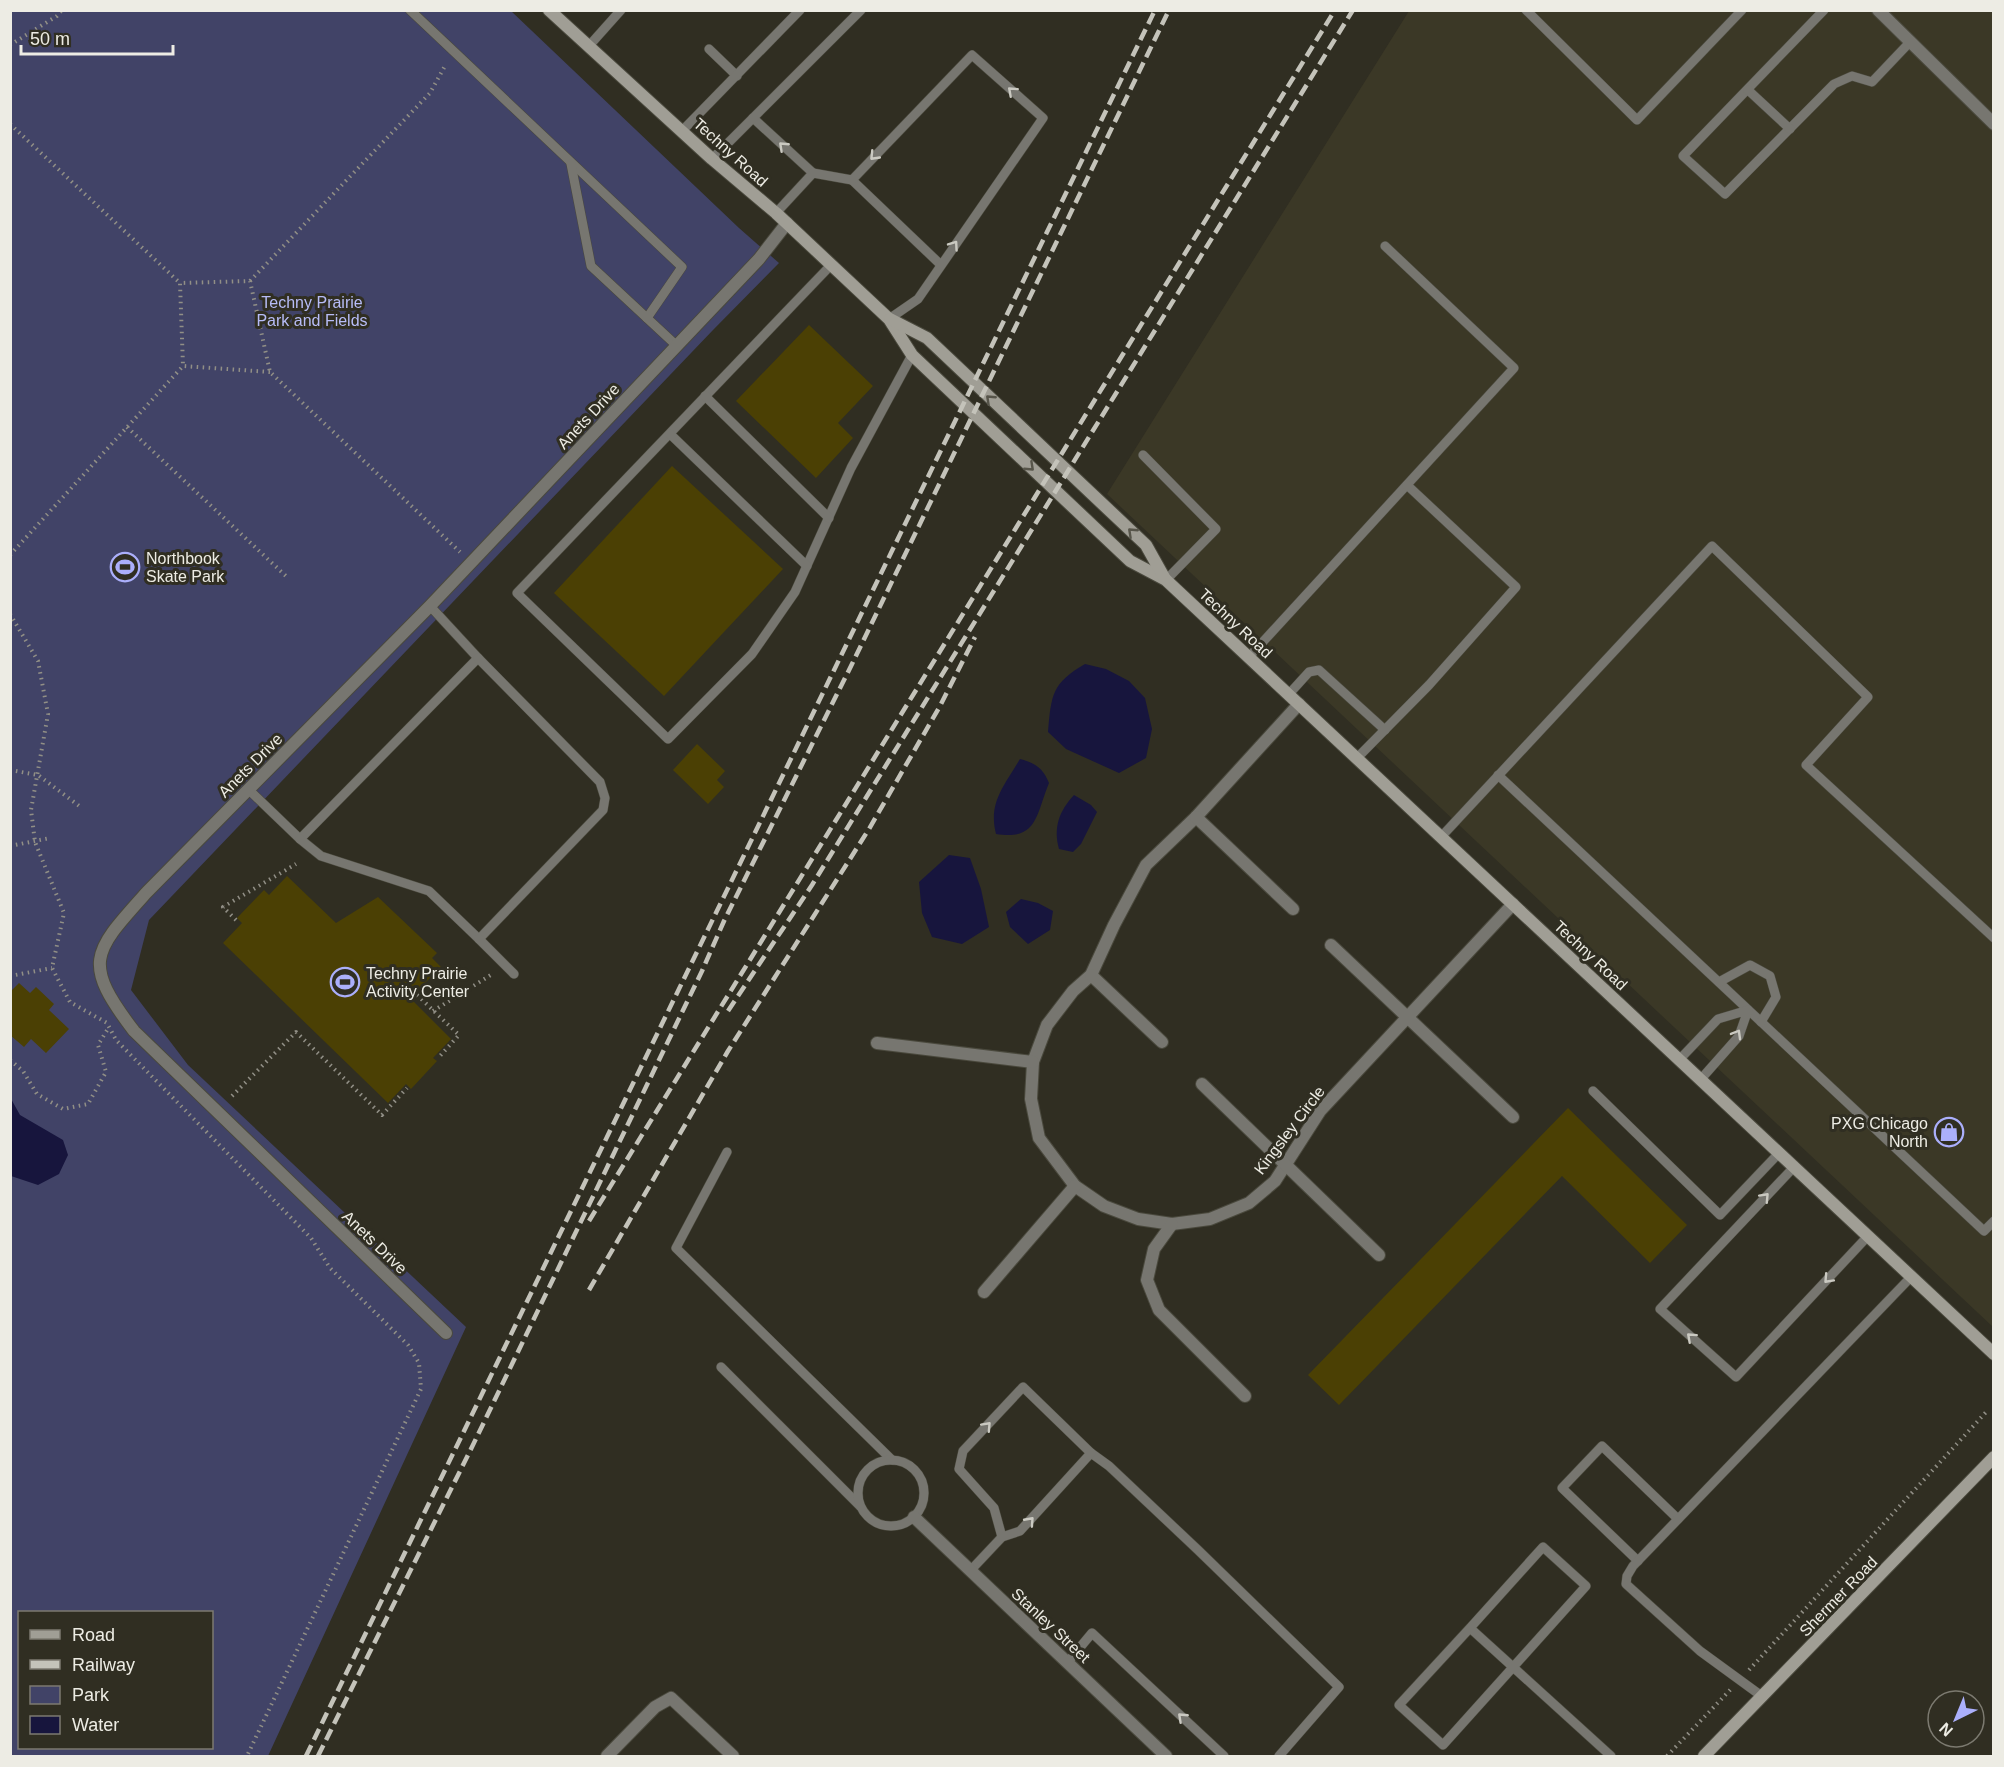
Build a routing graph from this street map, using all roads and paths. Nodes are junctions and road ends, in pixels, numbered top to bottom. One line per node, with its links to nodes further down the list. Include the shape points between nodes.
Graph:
1 (62, 10): 12 (path)
2 (410, 10): 15 (lane)
3 (549, 10): 13 (main road, Techny Road)
4 (621, 10): 13 (lane)
5 (800, 10): 16 (lane)
6 (861, 10): 18 (lane)
7 (1526, 10): 8 (lane, via 1637,120)
8 (1742, 10)
9 (1824, 10): 17 (lane)
10 (1878, 10): 11 (street)
11 (1910, 42): 20 (street); 21 (lane, via 1872,82 1852,76 1834,84)
12 (10, 45)
13 (588, 47): 22 (main road, Techny Road)
14 (709, 49): 16 (lane)
15 (453, 52): 24 (lane); 32 (path, via 430,93)
16 (738, 76): 22 (lane)
17 (1748, 90): 21 (lane); 21 (lane, via 1683,156 1725,194)
18 (753, 118): 23 (lane); 25 (lane, one-way to 18)
19 (10, 124): 33 (path)
20 (1994, 124)
21 (1790, 129)
22 (682, 131): 23 (main road, Techny Road)
23 (712, 159): 27 (main road, Techny Road)
24 (571, 164): 34 (lane, via 591,266); 34 (lane, via 682,267)
25 (813, 173): 26 (lane); 27 (lane)
26 (852, 180): 31 (lane); 31 (lane, one-way to 26, via 1042,118 972,55)
27 (776, 213): 28 (main road, Techny Road)
28 (787, 223): 30 (main road, Techny Road); 36 (street, Anets Drive, via 759,259)
29 (1385, 246): 44 (lane, via 1514,368)
30 (831, 265): 35 (main road, Techny Road); 40 (lane)
31 (941, 265): 35 (lane, via 918,299)
32 (250, 281): 33 (path); 39 (path)
33 (180, 284): 38 (path)
34 (646, 318): 36 (lane)
35 (889, 319): 37 (main road, Techny Road); 50 (main road, Techny Road, one-way to 35, via 1146,545 927,338)
36 (677, 346): 47 (street, Anets Drive)
37 (912, 355): 45 (lane, via 851,468); 50 (main road, Techny Road, one-way to 50, via 1130,561)
38 (183, 366): 39 (path); 41 (path)
39 (270, 372): 47 (path)
40 (705, 396): 42 (lane); 45 (lane)
41 (127, 427): 46 (path); 49 (path)
42 (670, 434): 48 (lane); 48 (lane, via 517,593 668,739 752,654 795,592)
43 (1143, 455): 50 (lane, via 1216,529)
44 (1407, 484): 53 (lane); 57 (lane, via 1516,587)
45 (829, 518): 48 (lane)
46 (10, 555)
47 (471, 563): 51 (street, Anets Drive)
48 (807, 566)
49 (288, 578)
50 (1166, 580): 53 (main road, Techny Road)
51 (430, 606): 54 (lane); 62 (street, Anets Drive)
52 (10, 614): 60 (path, via 38,661 48,714)
53 (1249, 657): 55 (main road, Techny Road)
54 (478, 658): 67 (lane); 74 (lane, via 600,782 605,798 603,810)
55 (1289, 694): 56 (main road, Techny Road); 57 (lane, via 1309,672 1319,670)
56 (1299, 704): 58 (main road, Techny Road); 64 (street, Kingsley Circle)
57 (1385, 730): 58 (lane)
58 (1357, 758): 66 (main road, Techny Road)
59 (10, 770): 60 (path)
60 (38, 775): 63 (path)
61 (1498, 775): 66 (lane); 73 (lane, via 1712,546 1868,696 1806,765); 81 (lane)
62 (249, 790): 67 (lane); 111 (street, Anets Drive, via 114,928 104,942 99,960 101,978 112,1003 134,1031)
63 (82, 808)
64 (1196, 817): 71 (street); 80 (street, Kingsley Circle, via 1146,865)
65 (50, 837): 68 (path)
66 (1441, 837): 70 (main road, Techny Road)
67 (300, 839): 74 (lane, via 321,856 429,891)
68 (10, 846)
69 (296, 864): 72 (path, via 223,907)
70 (1513, 904): 85 (street, Kingsley Circle); 92 (main road, Techny Road)
71 (1293, 909)
72 (236, 920)
73 (1994, 938)
74 (479, 939): 76 (lane)
75 (1331, 945): 85 (street)
76 (506, 966): 78 (lane); 84 (path)
77 (52, 968): 79 (path)
78 (514, 974)
79 (10, 975)
80 (1091, 975): 88 (street); 93 (street, Kingsley Circle, via 1072,991 1047,1025)
81 (1719, 982): 83 (lane); 86 (lane, via 1750,965 1770,976 1776,997)
82 (417, 995): 84 (path)
83 (1748, 1010): 86 (lane); 92 (lane, via 1718,1019); 94 (lane, one-way to 83, via 1739,1036)
84 (433, 1011): 90 (path, via 459,1035)
85 (1407, 1016): 99 (street); 102 (street, Kingsley Circle, via 1320,1111)
86 (1761, 1022): 105 (lane, via 1984,1231)
87 (109, 1027): 91 (path, via 98,1045 106,1072 88,1104 63,1109 37,1094 23,1071)
88 (1162, 1042)
89 (877, 1043): 93 (street)
90 (439, 1057)
91 (10, 1060)
92 (1679, 1060): 94 (main road, Techny Road)
93 (1033, 1062): 104 (street, Kingsley Circle, via 1031,1099 1039,1138)
94 (1701, 1079): 101 (main road, Techny Road)
95 (1202, 1084): 102 (street)
96 (408, 1088): 98 (path, via 382,1115 296,1032)
97 (1593, 1091): 101 (lane, via 1720,1215)
98 (232, 1096)
99 (1513, 1117)
100 (727, 1152): 119 (lane, via 676,1248)
101 (1779, 1153): 103 (main road, Techny Road)
102 (1285, 1165): 106 (street, Kingsley Circle, via 1275,1181 1249,1203 1209,1219); 108 (street)
103 (1794, 1167): 107 (main road, Techny Road); 107 (lane, one-way to 103, via 1736,1377 1660,1309)
104 (1075, 1186): 106 (street, Kingsley Circle, via 1104,1206); 110 (street)
105 (1994, 1221)
106 (1172, 1224): 115 (street, via 1154,1249 1147,1280 1159,1310)
107 (1868, 1236): 109 (main road, Techny Road)
108 (1379, 1255)
109 (1911, 1277): 112 (main road, Techny Road); 122 (lane)
110 (984, 1292)
111 (446, 1334)
112 (1994, 1354)
113 (721, 1367): 120 (lane)
114 (421, 1389): 131 (path)
115 (1245, 1396)
116 (1988, 1410): 129 (path)
117 (1091, 1453): 123 (lane, one-way to 117, via 1020,1531); 123 (lane, one-way to 117, via 994,1508 959,1469 963,1451 1023,1387); 136 (lane, via 1198,1550 1338,1687)
118 (1994, 1457): 130 (main road, Shermer Road)
119 (892, 1460): 120 (lane, via 870,1467 863,1475 858,1486); 121 (lane, via 912,1468 923,1487 920,1508)
120 (861, 1508): 121 (lane, via 885,1526 896,1526)
121 (914, 1517): 125 (street, Stanley Street)
122 (1678, 1518): 124 (lane); 124 (lane, via 1602,1446 1562,1488)
123 (1002, 1537): 125 (lane)
124 (1638, 1561): 129 (lane, via 1626,1584 1700,1651)
125 (970, 1571): 127 (street, Stanley Street)
126 (1470, 1628): 128 (lane); 128 (lane, via 1399,1705 1416,1721 1443,1745); 128 (lane, via 1543,1547 1586,1586)
127 (1067, 1663): 134 (street, Stanley Street); 135 (lane, one-way to 127, via 1092,1633)
128 (1512, 1667): 137 (lane)
129 (1740, 1680): 130 (lane); 138 (path)
130 (1763, 1697): 139 (main road, Shermer Road)
131 (247, 1756)
132 (608, 1756): 133 (street, via 655,1707 671,1698)
133 (733, 1756)
134 (1167, 1756)
135 (1224, 1756)
136 (1279, 1756)
137 (1611, 1756)
138 (1667, 1756)
139 (1704, 1756)

